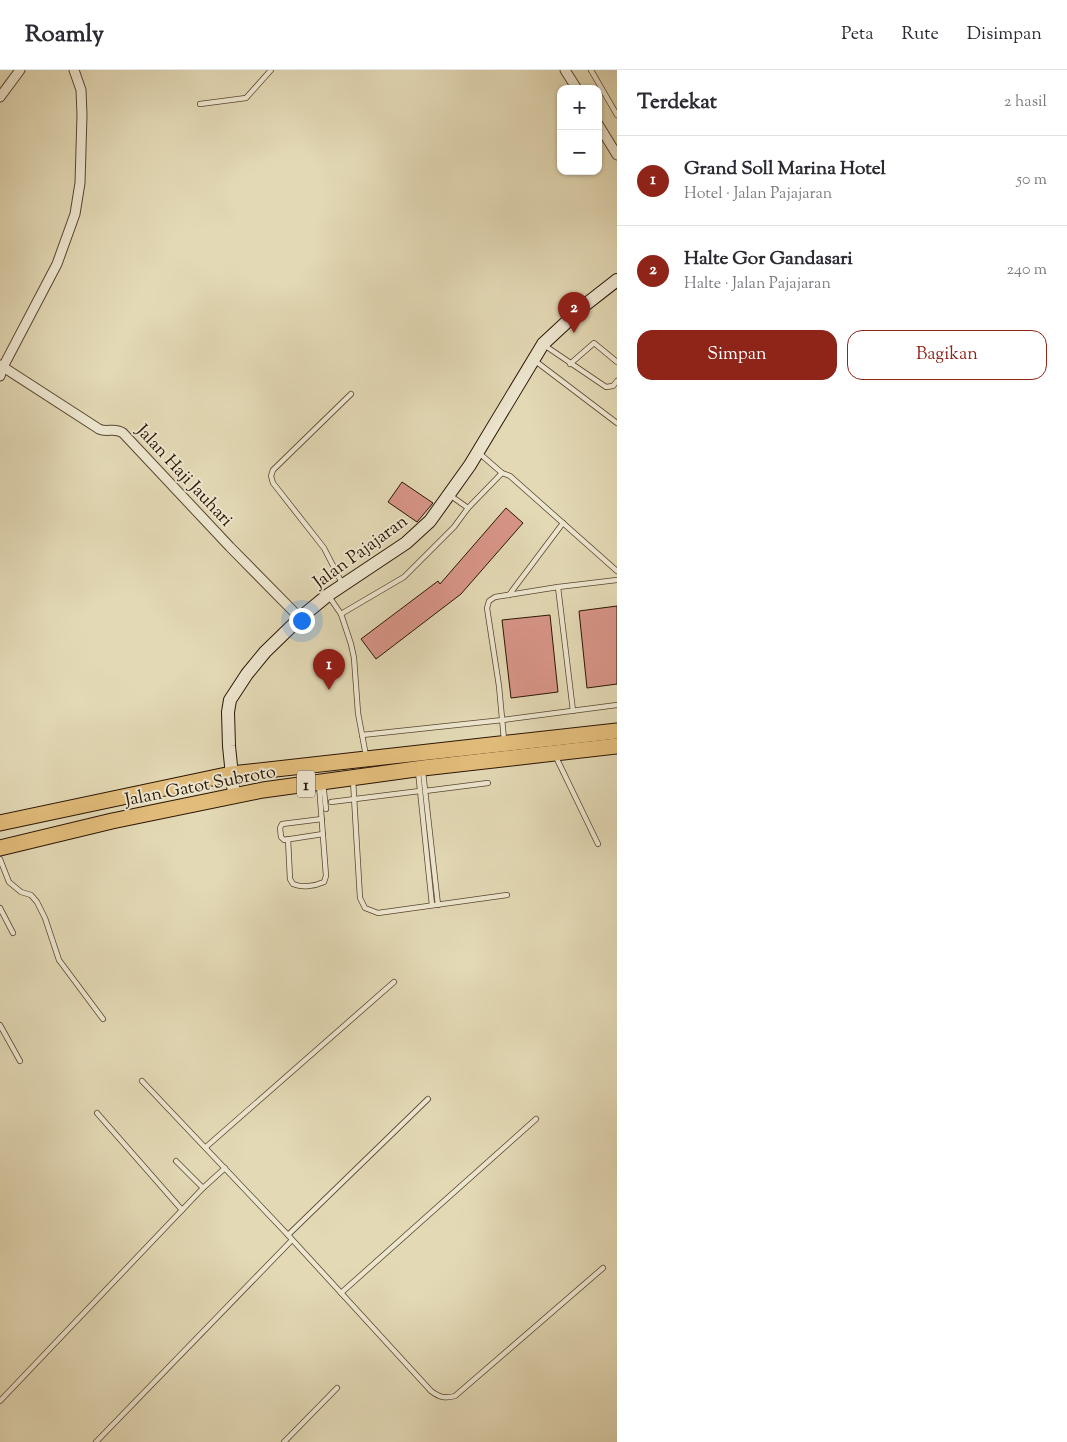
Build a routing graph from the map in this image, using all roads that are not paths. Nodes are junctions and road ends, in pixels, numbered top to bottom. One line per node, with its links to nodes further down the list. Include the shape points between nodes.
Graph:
1 (20, 70): 7 (street)
2 (74, 70): 17 (street, via 81,90 82,115 80,183 75,214 57,264)
3 (270, 70): 8 (lane, via 246,98)
4 (566, 70): 6 (street)
5 (591, 70): 9 (lane)
6 (575, 85)
7 (0, 97)
8 (200, 104)
9 (617, 114)
10 (602, 130): 11 (street)
11 (617, 155)
12 (617, 280): 13 (main road, Jalan Pajajaran)
13 (543, 344): 14 (main road, Jalan Pajajaran); 16 (lane)
14 (533, 359): 20 (lane); 21 (main road, Jalan Pajajaran)
15 (617, 362): 16 (lane, via 594,343)
16 (570, 364): 18 (lane, via 606,387)
17 (1, 370): 33 (street, Jalan Haji Jauhari, via 99,429 115,429 123,433)
18 (617, 381)
19 (351, 394): 28 (lane, via 273,470 271,476 273,483 324,548)
20 (617, 423)
21 (478, 452): 22 (lane); 23 (main road, Jalan Pajajaran)
22 (502, 473): 24 (lane); 25 (lane, via 510,476)
23 (449, 494): 24 (lane); 28 (main road, Jalan Pajajaran, via 430,521 406,543)
24 (468, 508): 32 (lane, via 454,527 404,577)
25 (563, 523): 26 (lane); 31 (lane)
26 (617, 571)
27 (617, 580): 29 (lane)
28 (343, 585): 30 (main road, Jalan Pajajaran)
29 (558, 587): 31 (lane); 35 (lane)
30 (328, 595): 32 (lane); 33 (main road, Jalan Pajajaran)
31 (510, 595): 36 (lane, via 494,597 487,608)
32 (341, 614): 38 (lane, via 354,658)
33 (300, 618): 44 (main road, Jalan Pajajaran, via 265,652 230,700)
34 (617, 705): 35 (lane)
35 (573, 711): 36 (lane)
36 (503, 720): 38 (lane); 39 (lane)
37 (617, 731): 39 (highway, Jalan Gatot Subroto / 1)
38 (362, 735): 42 (lane)
39 (504, 744): 42 (highway, Jalan Gatot Subroto / 1)
40 (617, 746): 41 (highway, Jalan Gatot Subroto / 1)
41 (555, 754): 43 (highway, Jalan Gatot Subroto / 1); 57 (lane)
42 (367, 759): 44 (highway, Jalan Gatot Subroto / 1)
43 (420, 769): 45 (highway, Jalan Gatot Subroto / 1); 48 (lane)
44 (231, 774): 49 (main road, Jalan Pajajaran); 54 (highway, Jalan Gatot Subroto / 1)
45 (352, 778): 46 (highway, Jalan Gatot Subroto / 1); 50 (lane)
46 (321, 782): 49 (highway, Jalan Gatot Subroto / 1); 52 (lane); 53 (lane)
47 (488, 783): 48 (lane)
48 (423, 791): 50 (lane); 61 (lane); 62 (lane)
49 (234, 795): 58 (highway, Jalan Gatot Subroto / 1)
50 (354, 799): 51 (lane); 62 (lane, via 360,898 365,908 378,912)
51 (331, 802)
52 (326, 809)
53 (322, 819): 55 (lane); 56 (lane, via 282,824 281,837)
54 (0, 824)
55 (323, 834): 56 (lane); 56 (lane, via 326,876 324,882 318,884 293,884)
56 (288, 840)
57 (598, 844)
58 (0, 848)
59 (0, 859): 66 (lane, via 10,882 38,902 59,960)
60 (507, 895): 61 (lane)
61 (438, 905): 62 (lane)
62 (432, 906)
63 (0, 908): 64 (lane)
64 (13, 933)
65 (394, 982): 73 (lane)
66 (103, 1019)
67 (0, 1025): 68 (lane)
68 (20, 1061)
69 (142, 1081): 73 (lane)
70 (428, 1099): 78 (lane)
71 (97, 1113): 77 (lane)
72 (536, 1119): 81 (lane)
73 (206, 1148): 75 (lane)
74 (176, 1161): 76 (lane)
75 (225, 1168): 76 (lane); 78 (lane)
76 (202, 1188): 77 (lane)
77 (182, 1210): 83 (lane)
78 (288, 1235): 79 (lane)
79 (292, 1240): 81 (lane); 84 (lane)
80 (603, 1268): 81 (lane, via 450,1397 438,1396 431,1391)
81 (341, 1293)
82 (337, 1388): 85 (lane)
83 (0, 1401)
84 (96, 1442)
85 (284, 1442)

